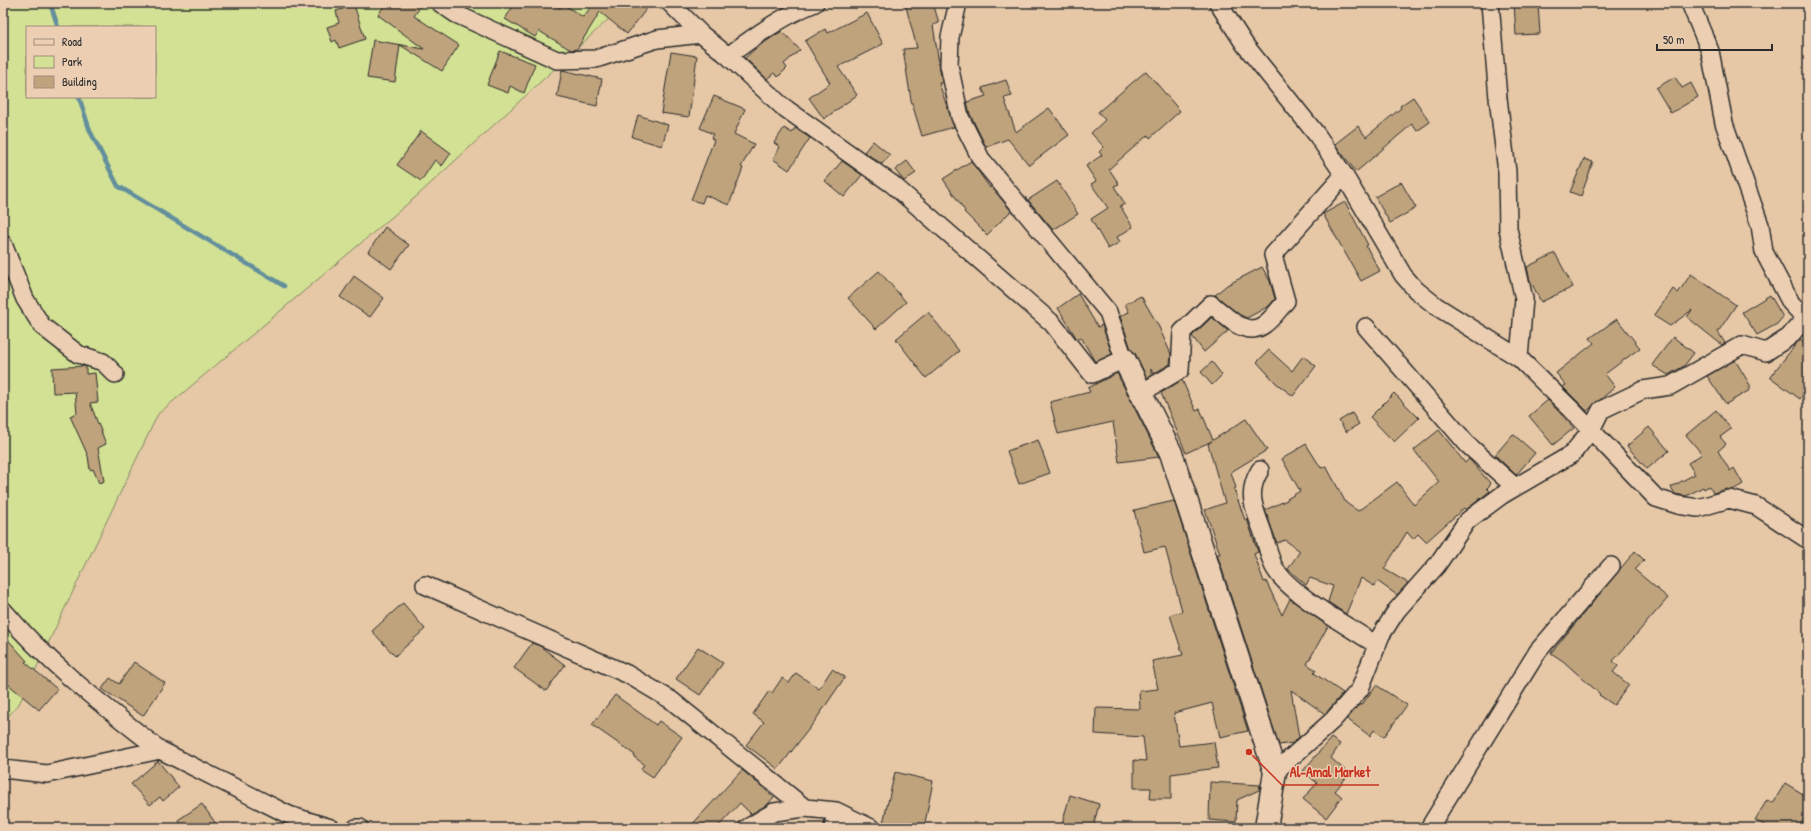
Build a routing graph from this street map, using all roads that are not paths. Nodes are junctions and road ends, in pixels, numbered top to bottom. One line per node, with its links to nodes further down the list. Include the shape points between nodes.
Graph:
1 (440, 3): 8 (street, via 456,14 557,60 596,60 657,39)
2 (670, 3): 8 (street)
3 (815, 3): 9 (street, via 764,31)
4 (958, 3): 15 (street, via 950,37 949,65 960,117 981,159 1108,312)
5 (1218, 3): 10 (street, via 1245,45 1317,135)
6 (1490, 3): 14 (street, via 1507,172 1508,229 1524,299)
7 (1690, 3): 12 (street, via 1710,51 1724,123 1760,225 1764,252 1791,303)
8 (701, 34): 9 (street)
9 (728, 56): 15 (street, via 782,106 892,184 1052,323 1092,374)
10 (1344, 175): 14 (street, via 1402,275 1416,290 1436,306); 17 (street, via 1273,255 1286,301 1263,326 1252,330 1240,327 1211,304 1182,332 1180,370)
11 (3, 244): 16 (street, via 25,299 42,326 78,354 103,362)
12 (1807, 320): 18 (street, via 1789,337 1766,352 1742,345 1670,386 1643,390 1601,410)
13 (1366, 327): 20 (street, via 1468,445)
14 (1519, 358): 18 (street)
15 (1124, 359): 17 (street)
16 (115, 374)
17 (1141, 394): 28 (street, via 1171,453)
18 (1591, 430): 20 (street, via 1572,454); 21 (street, via 1656,498 1698,508 1729,498 1756,506)
19 (1260, 470): 25 (street, via 1253,481 1252,503 1274,566 1287,584)
20 (1515, 487): 25 (street, via 1468,521 1437,565 1397,610)
21 (1808, 540)
22 (1612, 566): 38 (street, via 1538,651)
23 (425, 585): 29 (street, via 627,674 671,700)
24 (3, 610): 26 (street, via 16,626 81,688)
25 (1377, 645): 28 (street, via 1360,689 1333,720)
26 (160, 750): 27 (street, via 47,774); 31 (street, via 289,815)
27 (3, 769)
28 (1275, 772): 37 (street)
29 (805, 808): 30 (street); 34 (street, via 774,812)
30 (836, 811): 35 (street); 36 (street)
31 (331, 828)
32 (356, 828): 33 (street)
33 (360, 828)
34 (747, 828)
35 (833, 828)
36 (871, 828)
37 (1266, 828)
38 (1429, 828)

